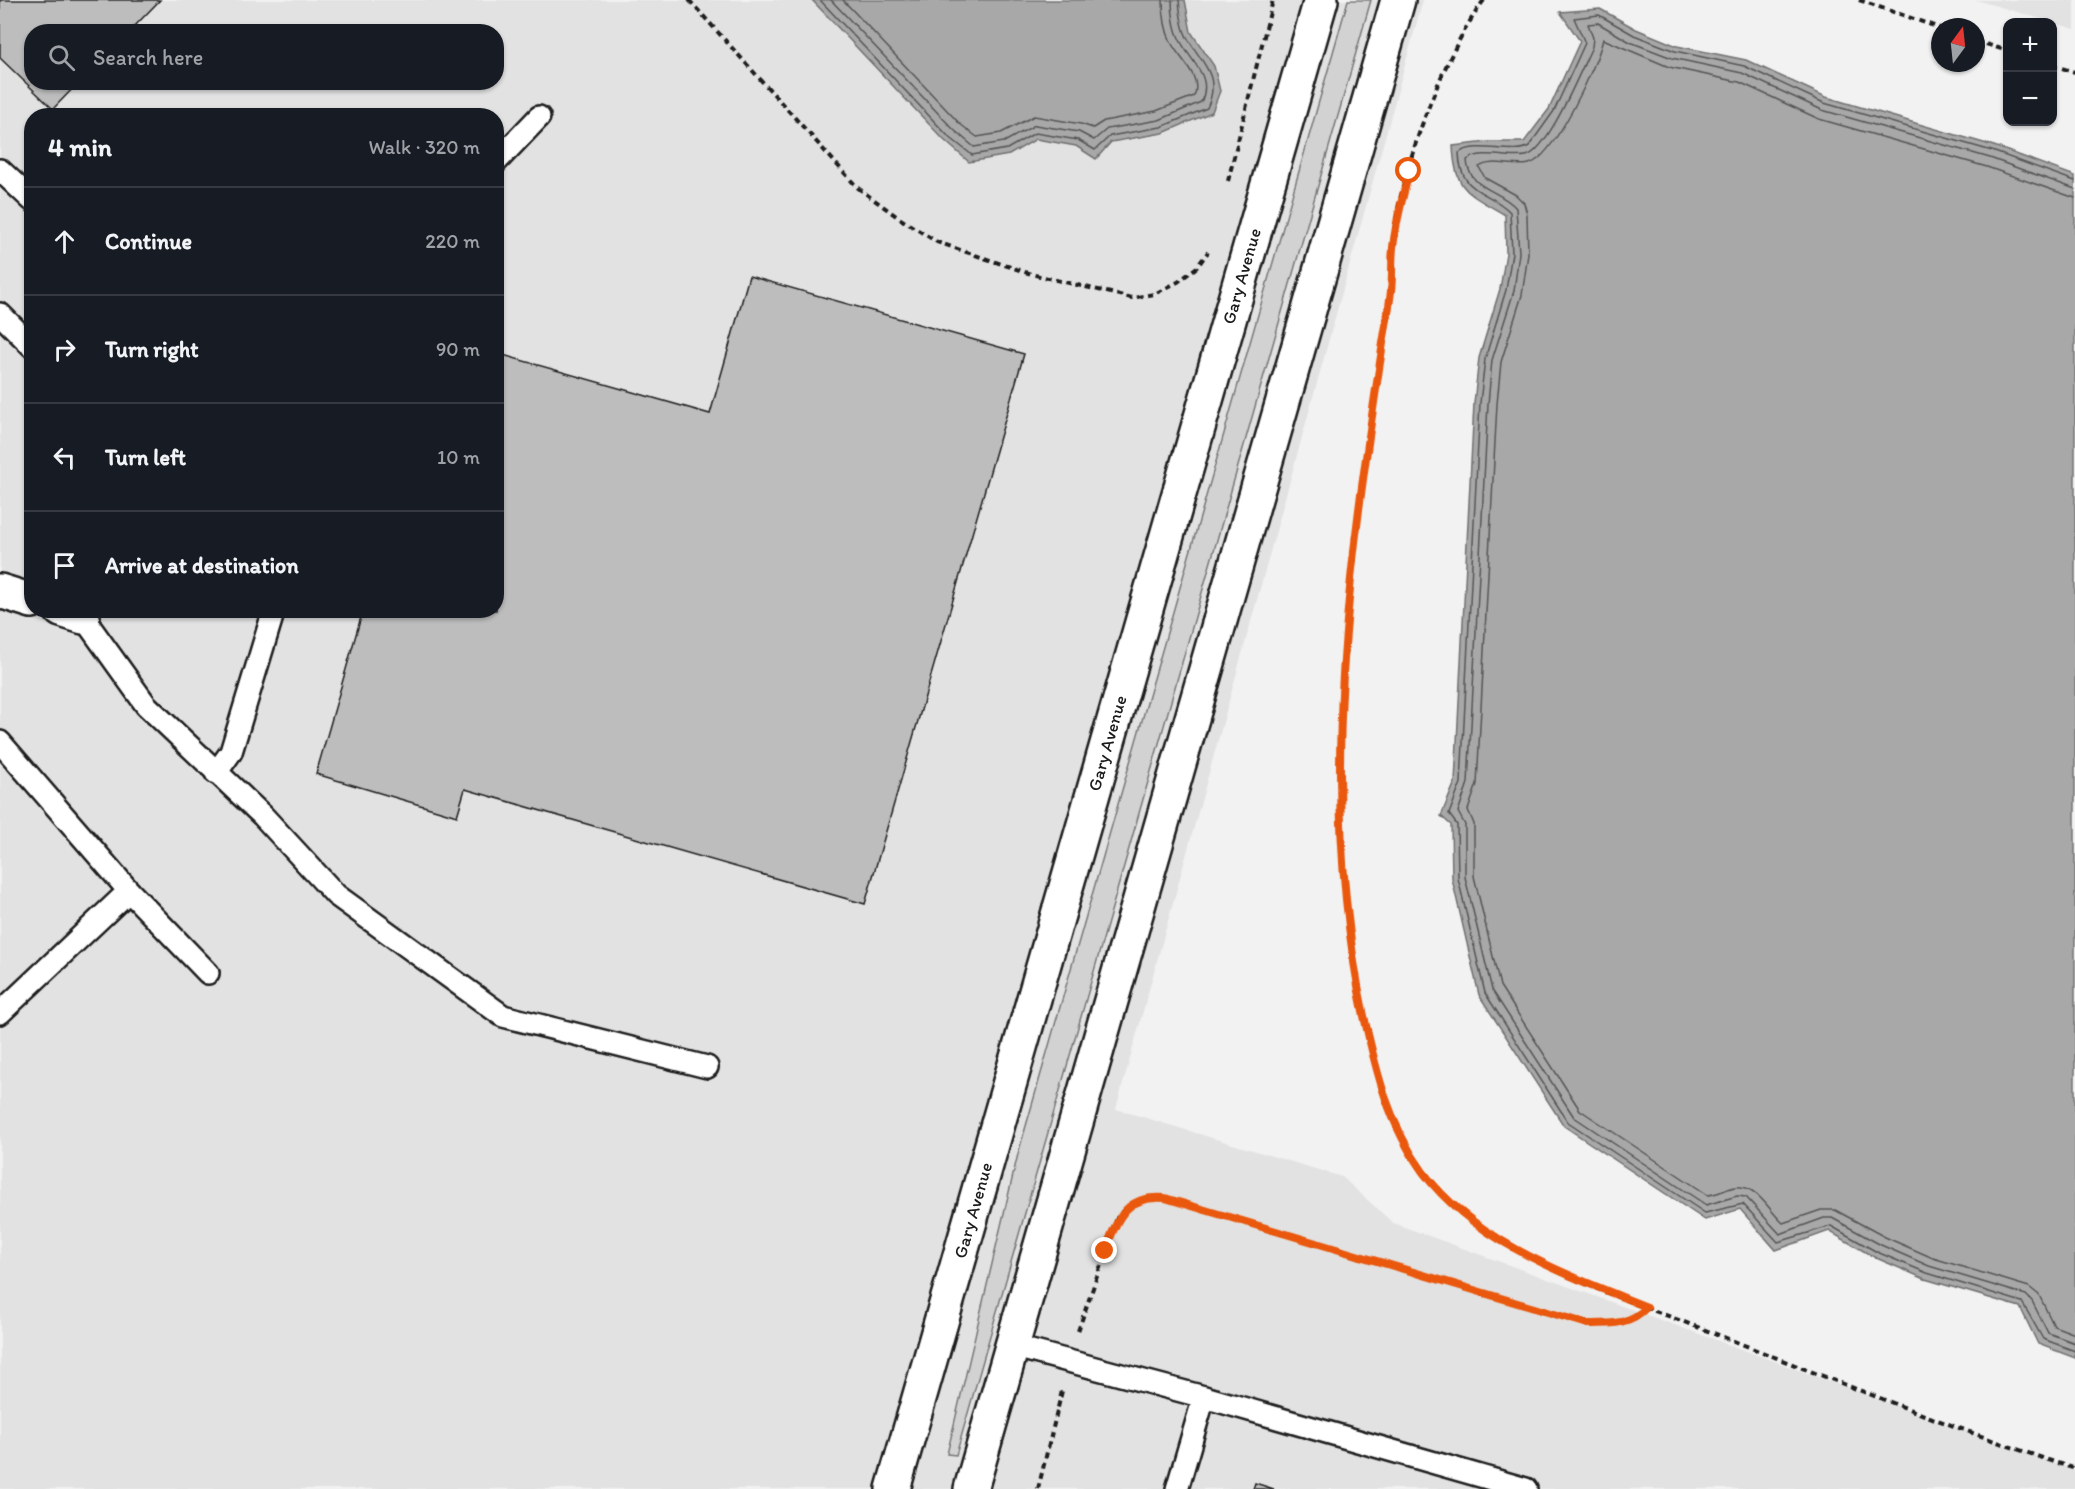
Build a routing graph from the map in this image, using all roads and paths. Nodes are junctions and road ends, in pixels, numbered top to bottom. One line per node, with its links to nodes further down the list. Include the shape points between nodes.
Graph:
1 (689, 0): 17 (path, via 858,188 937,242 1032,274 1132,298 1154,294 1178,282 1197,267)
2 (1273, 0): 15 (path)
3 (1322, 0): 34 (main road, Gary Avenue)
4 (1398, 0): 30 (main road)
5 (1484, 0): 28 (path, via 1427,109 1394,240 1391,290 1357,516 1344,681 1340,762 1344,892 1357,984 1385,1103 1424,1173 1452,1203 1497,1237 1553,1267)
6 (1859, 0): 7 (path)
7 (1931, 25)
8 (1985, 43): 9 (path)
9 (2003, 50)
10 (2057, 67): 11 (path)
11 (2075, 72)
12 (538, 117): 13 (lane)
13 (504, 153)
14 (0, 170): 16 (lane)
15 (1227, 185)
16 (24, 192)
17 (1209, 250)
18 (0, 314): 19 (lane)
19 (24, 338)
20 (81, 618): 23 (lane, via 146,705)
21 (272, 618): 23 (lane, via 234,744)
22 (0, 742): 24 (lane)
23 (216, 772): 27 (lane, via 336,895 503,1016)
24 (129, 891): 25 (lane); 26 (lane)
25 (208, 973)
26 (0, 1013)
27 (707, 1067)
28 (1647, 1307): 29 (path, via 1636,1318 1588,1324 1165,1198 1147,1196 1118,1216); 33 (path, via 2011,1448)
29 (1082, 1318)
30 (1012, 1346): 31 (lane); 35 (main road)
31 (1204, 1397): 37 (lane); 38 (lane)
32 (1056, 1411): 36 (path)
33 (2075, 1468)
34 (893, 1489)
35 (971, 1489)
36 (1038, 1489)
37 (1177, 1489)
38 (1526, 1489)

